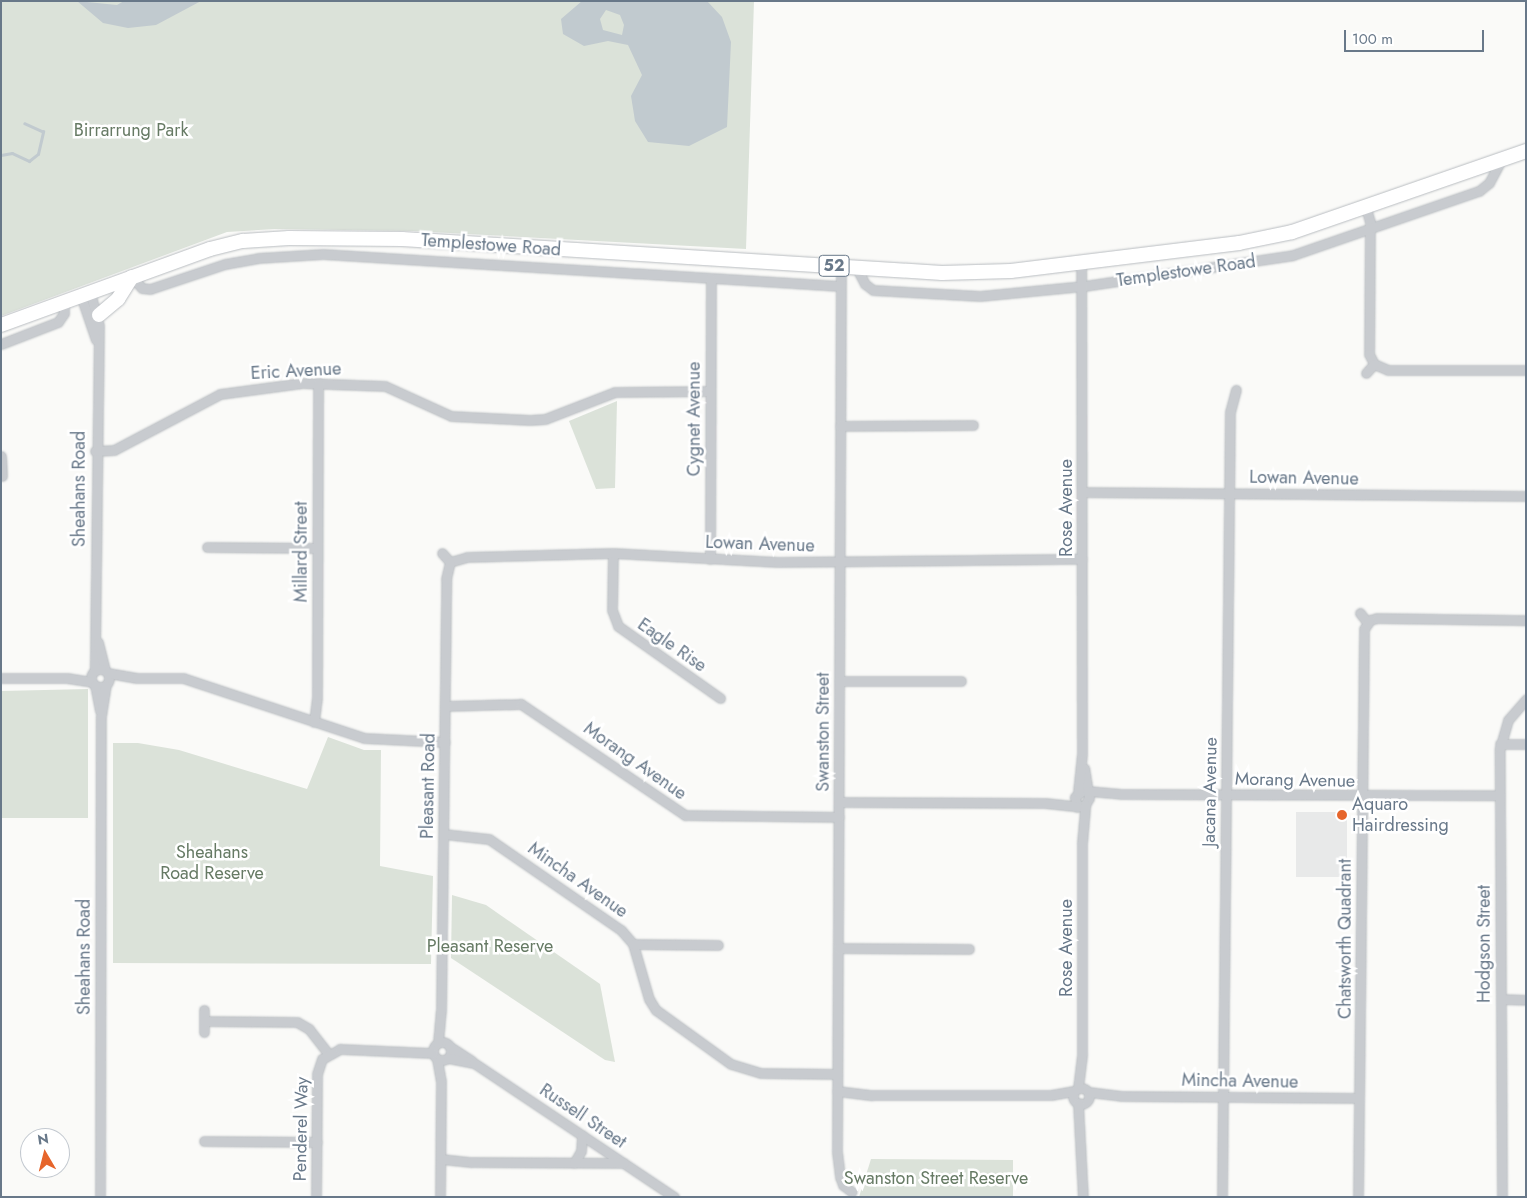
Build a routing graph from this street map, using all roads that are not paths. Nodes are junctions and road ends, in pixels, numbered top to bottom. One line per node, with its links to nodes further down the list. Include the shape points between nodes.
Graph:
1 (1526, 151): 2 (main road, Templestowe Road / 52)
2 (1501, 160): 3 (main road, Templestowe Road / 52); 4 (street, Templestowe Road, via 1490,183 1479,191)
3 (1366, 208): 4 (street); 5 (main road, Templestowe Road / 52, via 1264,239)
4 (1370, 229): 11 (street, Templestowe Road, via 1293,255); 18 (street, via 1369,354)
5 (1082, 262): 7 (main road, Templestowe Road / 52, via 990,274); 11 (street, Rose Avenue)
6 (841, 266): 7 (main road, Templestowe Road / 52); 8 (main road, Templestowe Road / 52, via 320,237 228,244); 10 (street, Swanston Street)
7 (856, 267): 11 (street, Templestowe Road, via 865,284 873,290 980,296)
8 (132, 277): 9 (street, Templestowe Road, via 142,288 150,289 225,264 258,258 323,254); 12 (main road, Templestowe Road / 52); 14 (main road, via 118,299)
9 (711, 279): 10 (street, Templestowe Road); 23 (street, Cygnet Avenue)
10 (840, 286): 24 (street, Swanston Street)
11 (1084, 286): 30 (street, Rose Avenue)
12 (86, 294): 13 (main road, Templestowe Road / 52); 14 (street, Sheahans Road); 17 (street, Sheahans Road)
13 (64, 302): 15 (main road, Templestowe Road / 52); 16 (street, via 64,313 58,322)
14 (99, 315): 17 (street, Sheahans Road)
15 (1, 325)
16 (1, 344)
17 (97, 345): 26 (street, Sheahans Road)
18 (1374, 364): 19 (street, via 1388,370); 20 (street)
19 (1525, 370)
20 (1366, 373)
21 (318, 382): 23 (street, Eric Avenue, via 392,388 457,417 530,420 545,419 615,392); 26 (street, Eric Avenue, via 220,394 114,450); 34 (street, Millard Street)
22 (1236, 390): 31 (street, Jacana Avenue, via 1230,412)
23 (710, 391): 37 (street, Cygnet Avenue)
24 (840, 426): 25 (street); 39 (street, Swanston Street)
25 (973, 426)
26 (95, 451): 44 (street, Sheahans Road)
27 (1, 456): 28 (street)
28 (1, 465): 29 (street)
29 (2, 476)
30 (1082, 492): 31 (street, Lowan Avenue); 38 (street, Rose Avenue)
31 (1229, 494): 32 (street, Lowan Avenue); 58 (street, Jacana Avenue)
32 (1526, 496)
33 (207, 547): 34 (street)
34 (317, 548): 54 (street, Millard Street, via 317,698)
35 (442, 553): 40 (street)
36 (613, 553): 37 (street, Lowan Avenue); 40 (street, Lowan Avenue, via 467,557); 50 (street, Eagle Rise, via 612,610 618,626)
37 (710, 559): 39 (street, Lowan Avenue)
38 (1082, 559): 39 (street, Lowan Avenue); 60 (street, Rose Avenue)
39 (839, 561): 48 (street, Swanston Street)
40 (450, 562): 52 (street, Pleasant Road, via 446,579)
41 (1360, 613): 43 (street)
42 (1526, 620): 43 (street, via 1378,618)
43 (1367, 622): 59 (street, Chatsworth Quadrant, via 1364,634)
44 (96, 632): 46 (street, Sheahans Road); 47 (street, Sheahans Road)
45 (1, 678): 46 (street)
46 (94, 678): 47 (street); 47 (street); 53 (street, Sheahans Road)
47 (107, 678): 53 (street, Sheahans Road); 54 (street, via 184,678)
48 (839, 681): 49 (street); 62 (street, Swanston Street)
49 (961, 681)
50 (720, 698)
51 (1526, 699): 56 (street, Hodgson Street, via 1508,720)
52 (446, 703): 55 (street, Pleasant Road); 63 (street, Morang Avenue, via 515,703 528,707 685,816)
53 (101, 716): 88 (street, Sheahans Road)
54 (314, 722): 55 (street, via 364,738)
55 (446, 740): 64 (street, Pleasant Road)
56 (1500, 744): 57 (street); 61 (street, Hodgson Street)
57 (1526, 744)
58 (1226, 795): 59 (street, Morang Avenue); 60 (street, Morang Avenue, via 1121,794); 79 (street, Jacana Avenue)
59 (1362, 797): 61 (street, Morang Avenue); 80 (street, Chatsworth Quadrant)
60 (1082, 798): 62 (street, Morang Avenue, via 1045,802); 78 (street, Rose Avenue)
61 (1500, 798): 69 (street, Hodgson Street)
62 (839, 802): 63 (street, Swanston Street)
63 (839, 817): 67 (street, Swanston Street)
64 (444, 834): 65 (street, Mincha Avenue, via 482,836 496,843 621,930); 74 (street, Pleasant Road)
65 (633, 944): 66 (street); 76 (street, Mincha Avenue, via 649,999 656,1010 731,1064 761,1073)
66 (718, 946)
67 (838, 948): 68 (street); 76 (street, Swanston Street)
68 (969, 949)
69 (1501, 1001): 70 (street); 95 (street, Hodgson Street)
70 (1526, 1002)
71 (204, 1010): 72 (street)
72 (204, 1021): 73 (street); 75 (street, via 297,1022 309,1029)
73 (204, 1032)
74 (441, 1051): 75 (street, via 340,1049); 81 (street, Russell Street, via 474,1063); 84 (street, Pleasant Road)
75 (328, 1053): 83 (street, Penderel Way, via 318,1068)
76 (837, 1074): 77 (street, Swanston Street)
77 (837, 1095): 78 (street, Mincha Avenue); 87 (street, Swanston Street, via 838,1168 843,1185)
78 (1082, 1096): 79 (street, Mincha Avenue); 92 (street, Rose Avenue)
79 (1223, 1097): 80 (street, Mincha Avenue); 93 (street, Jacana Avenue)
80 (1360, 1098): 94 (street, Chatsworth Quadrant)
81 (582, 1135): 85 (street, via 581,1151); 86 (street, Russell Street)
82 (204, 1141): 83 (street)
83 (317, 1142): 89 (street, Penderel Way)
84 (441, 1162): 85 (street); 90 (street, Pleasant Road)
85 (574, 1163): 86 (street)
86 (624, 1163): 91 (street, Russell Street)
87 (852, 1192)
88 (100, 1197)
89 (316, 1197)
90 (440, 1197)
91 (674, 1197)
92 (1083, 1197)
93 (1222, 1197)
94 (1358, 1197)
95 (1502, 1197)

